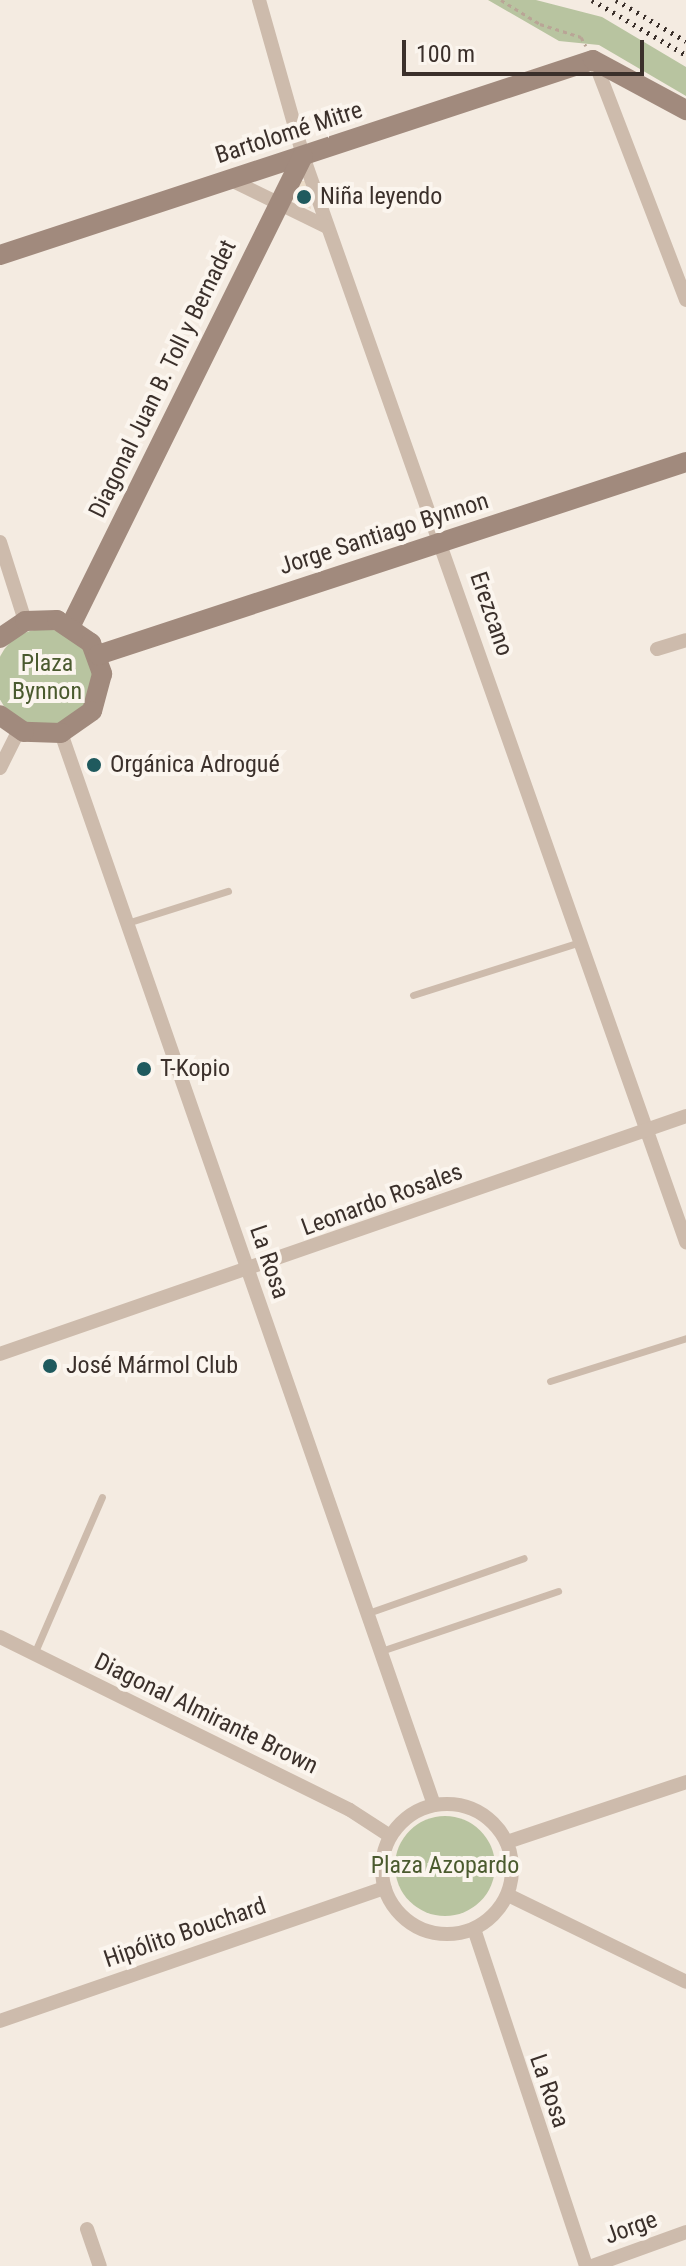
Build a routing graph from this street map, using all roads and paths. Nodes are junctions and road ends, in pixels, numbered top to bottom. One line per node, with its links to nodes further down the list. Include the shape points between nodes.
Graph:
1 (259, 0): 5 (street, Erezcano)
2 (501, 0): 3 (path, via 540,24 581,37)
3 (593, 60): 4 (street); 5 (street, Bartolomé Mitre); 10 (street)
4 (686, 110)
5 (303, 156): 6 (street, Bartolomé Mitre); 7 (street, Diagonal Juan B. Toll y Bernadet); 8 (street, Erezcano)
6 (231, 180): 7 (street); 9 (street, Bartolomé Mitre)
7 (278, 203): 8 (street); 15 (street, Diagonal Juan B. Toll y Bernadet)
8 (327, 227): 13 (street, Erezcano)
9 (0, 255)
10 (686, 300)
11 (686, 462): 13 (street, Jorge Santiago Bynnon)
12 (0, 542): 14 (street)
13 (443, 542): 19 (street, Jorge Santiago Bynnon); 26 (street, Erezcano)
14 (25, 621): 15 (street, via 41,618); 16 (street)
15 (71, 625): 19 (street)
16 (0, 638)
17 (686, 640): 18 (street)
18 (657, 649)
19 (98, 655): 22 (street, via 102,674 96,702 78,725)
20 (0, 715): 21 (street)
21 (19, 730): 22 (street); 23 (street)
22 (61, 733): 25 (street, La Rosa)
23 (0, 768)
24 (228, 891): 25 (lane)
25 (127, 923): 31 (street, La Rosa)
26 (582, 941): 27 (lane); 29 (street, Erezcano)
27 (413, 995)
28 (686, 1116): 29 (street, Leonardo Rosales)
29 (648, 1129): 30 (street, Erezcano); 31 (street, Leonardo Rosales)
30 (686, 1242)
31 (249, 1271): 33 (street, Leonardo Rosales); 38 (street, La Rosa)
32 (686, 1338): 34 (lane)
33 (0, 1354)
34 (550, 1381)
35 (102, 1497): 41 (lane)
36 (524, 1558): 38 (lane)
37 (558, 1591): 40 (lane)
38 (368, 1613): 40 (street, La Rosa)
39 (0, 1637): 41 (street, Diagonal Almirante Brown)
40 (381, 1651): 43 (street, La Rosa)
41 (34, 1654): 44 (street, Diagonal Almirante Brown, via 350,1810)
42 (686, 1782): 45 (street)
43 (434, 1805): 44 (street, via 413,1812); 45 (street, via 470,1807 489,1818)
44 (390, 1836): 46 (street, via 382,1857)
45 (507, 1842): 47 (street, via 513,1874)
46 (385, 1888): 48 (street, via 400,1914 416,1926 435,1933); 50 (street, Hipólito Bouchard)
47 (508, 1895): 48 (street, via 488,1921); 49 (street)
48 (474, 1929): 54 (street, La Rosa)
49 (686, 1982)
50 (0, 2021)
51 (87, 2229): 53 (street)
52 (686, 2232): 54 (street, Jorge)
53 (100, 2266)
54 (589, 2266)

